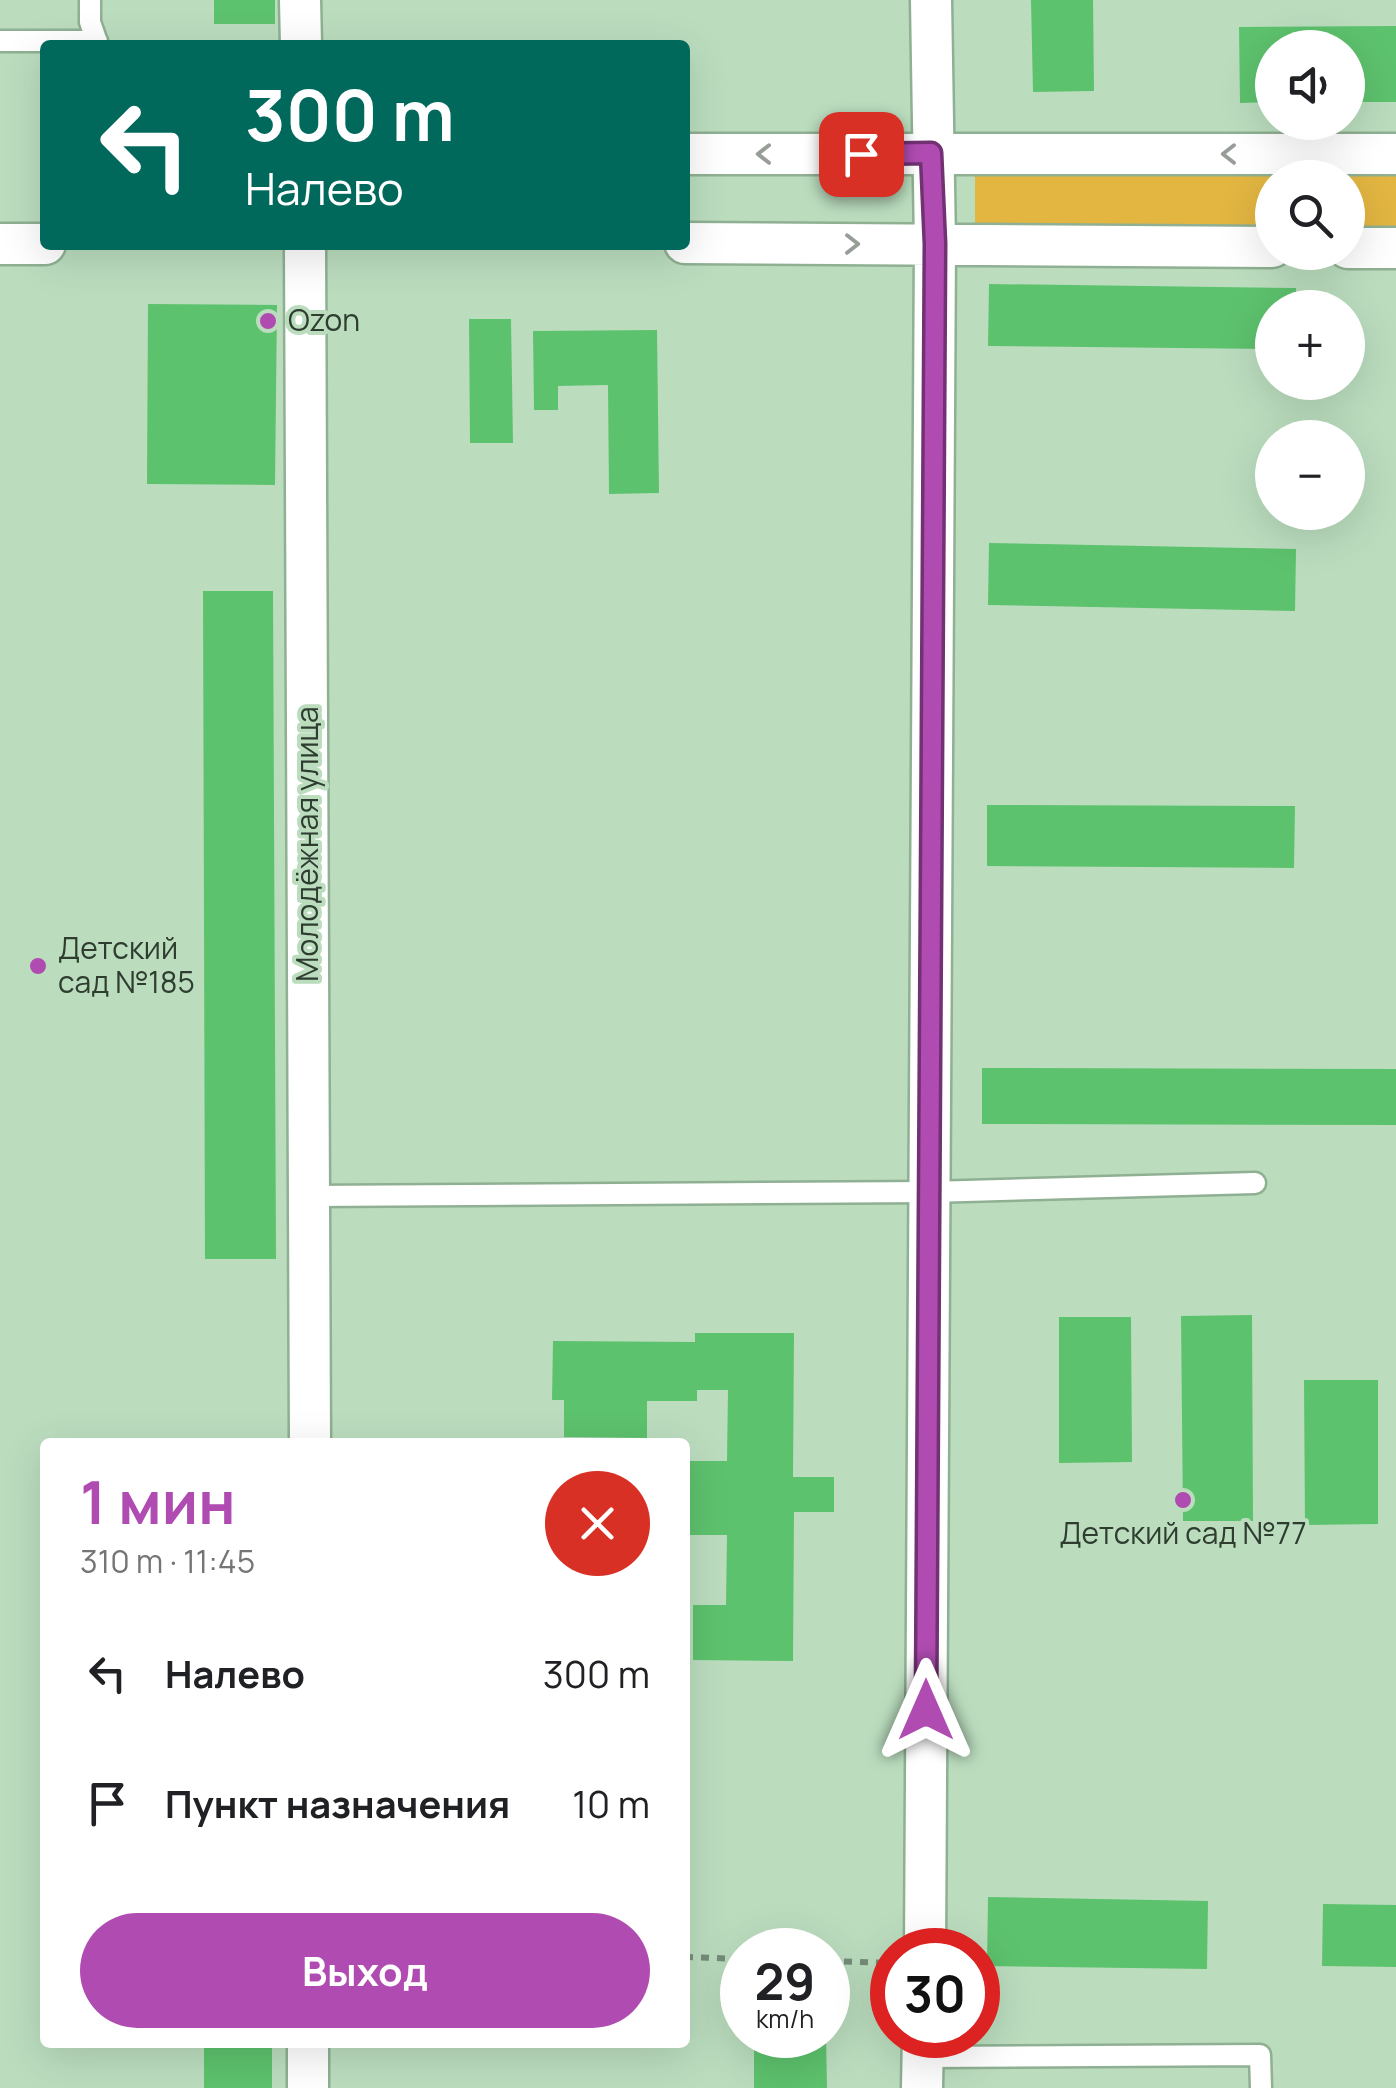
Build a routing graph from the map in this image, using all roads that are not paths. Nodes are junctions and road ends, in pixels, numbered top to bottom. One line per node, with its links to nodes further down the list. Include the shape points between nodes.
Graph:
1 (90, 0): 4 (lane)
2 (300, 0): 5 (street)
3 (931, 0): 8 (street)
4 (96, 40)
5 (300, 40)
6 (0, 41): 7 (lane)
7 (40, 42)
8 (931, 153): 9 (street, one-way to 9); 10 (street, one-way to 8); 14 (street)
9 (690, 154)
10 (1396, 154)
11 (690, 243): 14 (street, one-way to 14)
12 (0, 244): 13 (street)
13 (40, 244)
14 (935, 244): 15 (street); 20 (street)
15 (1255, 247)
16 (1365, 248): 17 (street)
17 (1396, 248)
18 (305, 250): 21 (street, Молодёжная улица)
19 (1255, 1183): 20 (lane)
20 (930, 1192): 21 (lane); 23 (street)
21 (310, 1196): 22 (street, Молодёжная улица)
22 (310, 1438)
23 (925, 1928)
24 (308, 2048): 26 (street)
25 (922, 2060): 27 (lane, via 1260,2055)
26 (308, 2088)
27 (1260, 2088)

